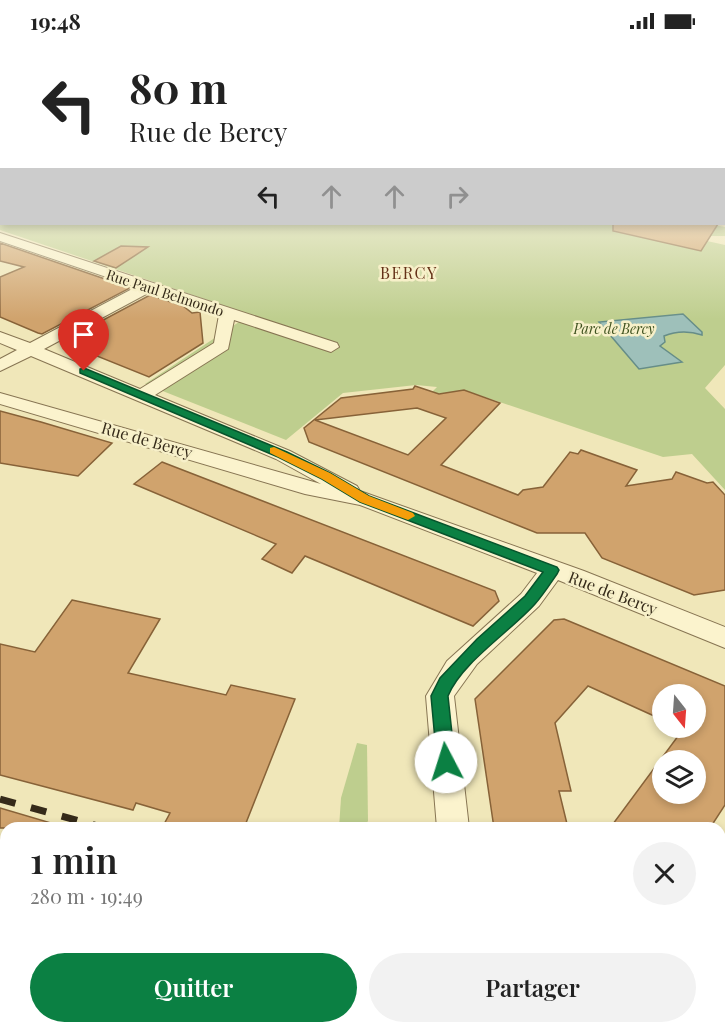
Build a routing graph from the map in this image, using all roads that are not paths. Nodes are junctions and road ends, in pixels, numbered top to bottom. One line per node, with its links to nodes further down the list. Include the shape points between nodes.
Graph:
1 (0, 237): 2 (street, Rue Paul Belmondo)
2 (146, 288): 3 (street, Rue Paul Belmondo); 6 (street)
3 (227, 313): 5 (street, Rue Paul Belmondo); 8 (street, via 222,345)
4 (0, 337): 6 (street, Rue de Bercy)
5 (331, 347)
6 (31, 349): 7 (street); 8 (street, Rue de Bercy)
7 (0, 366)
8 (141, 396): 10 (street, Rue de Bercy, via 283,454)
9 (0, 398): 10 (street, Rue de Bercy, via 312,489)
10 (364, 499): 11 (street, Rue de Bercy)
11 (552, 570): 12 (street, Rue de Bercy); 13 (street, via 530,600 445,682 440,696)
12 (725, 638)
13 (452, 822)

